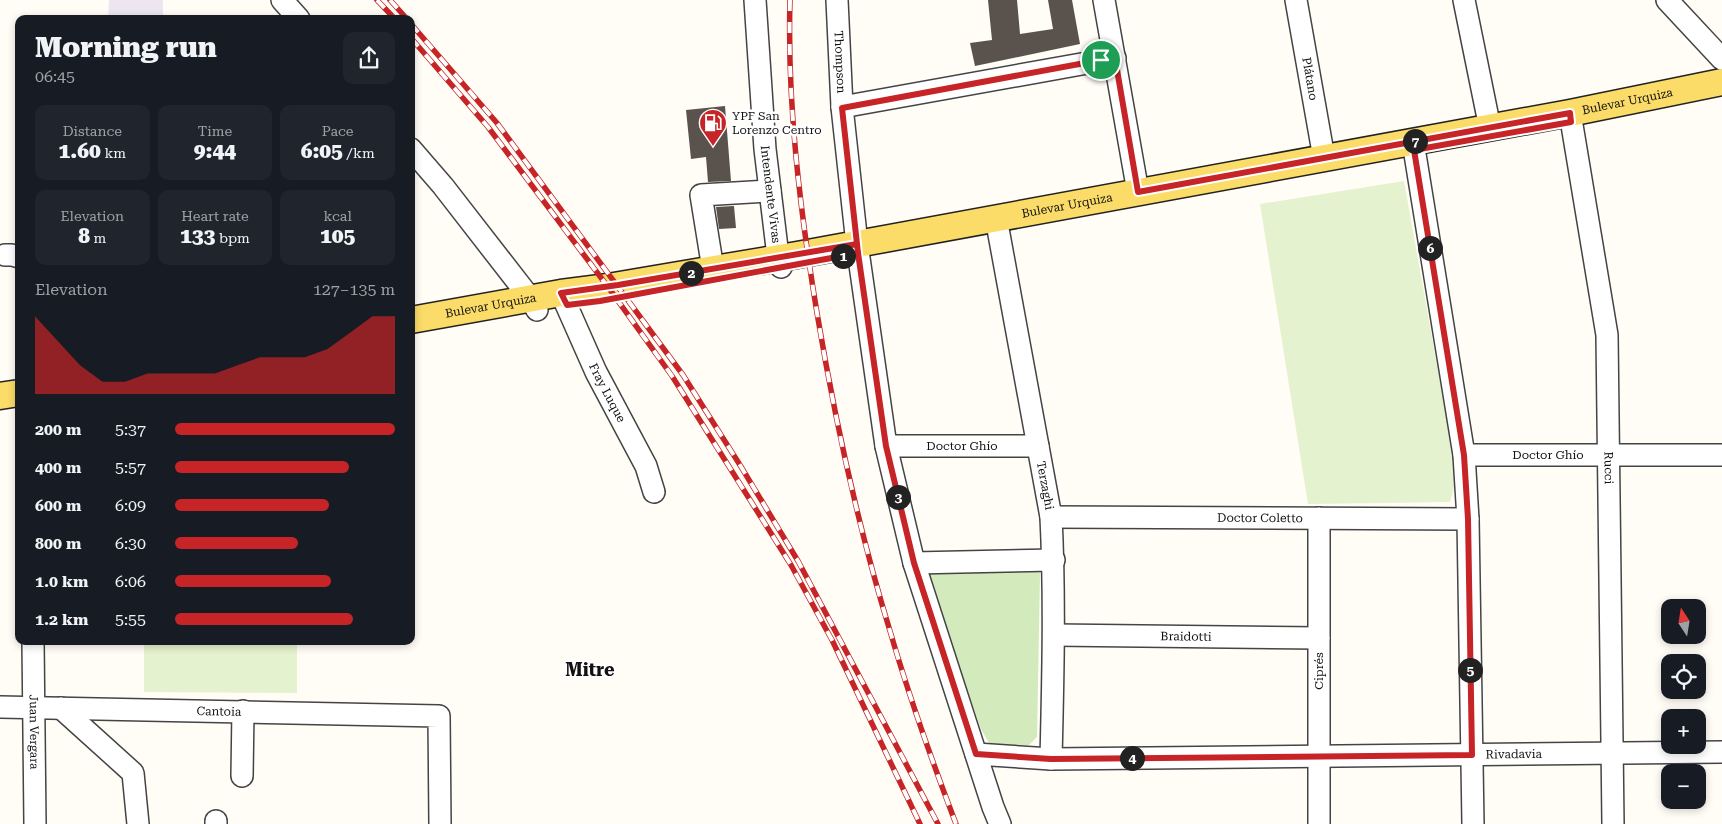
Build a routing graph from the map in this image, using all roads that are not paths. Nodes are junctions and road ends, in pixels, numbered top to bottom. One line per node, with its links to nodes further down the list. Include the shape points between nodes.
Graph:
1 (282, 0): 8 (street)
2 (755, 0): 19 (street, Intendente Vivas)
3 (836, 0): 13 (street, Thompson)
4 (1104, 0): 9 (street)
5 (1296, 0): 18 (street, Plátano)
6 (1464, 0): 15 (street)
7 (1667, 0): 10 (street)
8 (295, 15)
9 (1115, 58): 13 (street); 20 (street)
10 (1722, 59)
11 (1722, 82): 14 (main road, Bulevar Urquiza)
12 (1722, 94): 14 (main road, Bulevar Urquiza)
13 (842, 108): 22 (street, Thompson)
14 (1571, 117): 15 (main road, Bulevar Urquiza); 16 (main road, Bulevar Urquiza); 36 (street, Rucci, via 1607,335)
15 (1490, 128): 16 (main road, Bulevar Urquiza)
16 (1414, 146): 18 (main road, Bulevar Urquiza); 21 (main road, Bulevar Urquiza); 35 (street)
17 (415, 154): 26 (street)
18 (1324, 158): 20 (main road, Bulevar Urquiza)
19 (770, 191): 23 (street, Intendente Vivas); 24 (street, via 701,195)
20 (1138, 192): 21 (main road, Bulevar Urquiza)
21 (997, 223): 22 (main road, Bulevar Urquiza); 34 (street, Terzaghi)
22 (857, 248): 23 (main road, Bulevar Urquiza); 33 (street, Thompson)
23 (779, 263): 24 (main road, Bulevar Urquiza); 25 (main road, Bulevar Urquiza, via 600,301)
24 (714, 269): 25 (main road, Bulevar Urquiza)
25 (564, 299): 26 (main road, Bulevar Urquiza); 38 (street, Fray Luque, via 596,372 646,466)
26 (533, 304): 27 (main road, Bulevar Urquiza); 28 (main road, Bulevar Urquiza)
27 (415, 319)
28 (415, 332)
29 (15, 394): 30 (main road)
30 (0, 396)
31 (15, 405): 32 (main road)
32 (0, 408)
33 (886, 446): 34 (street, Doctor Ghío); 43 (street, Thompson)
34 (1038, 446): 39 (street, Terzaghi)
35 (1464, 455): 36 (street, Doctor Ghío); 41 (street)
36 (1609, 455): 37 (street, Doctor Ghío); 52 (street, Rucci)
37 (1722, 455)
38 (654, 492)
39 (1051, 517): 40 (street, Doctor Coletto); 42 (street, Terzaghi)
40 (1319, 518): 41 (street, Doctor Coletto); 45 (street, Ciprés)
41 (1468, 519): 54 (street)
42 (1054, 560): 43 (street); 44 (street, Terzaghi)
43 (914, 563): 53 (street, Thompson)
44 (1054, 635): 45 (street, Braidotti); 56 (street, Terzaghi)
45 (1319, 638): 55 (street, Ciprés)
46 (33, 645): 48 (street, Juan Vergara)
47 (0, 707): 48 (street, Cantoia)
48 (33, 707): 49 (street, Cantoia); 58 (street, Juan Vergara)
49 (61, 708): 50 (street, Cantoia); 59 (street, via 133,773)
50 (243, 711): 57 (street); 60 (street, Cantoia, via 439,716)
51 (1722, 752): 52 (street, Rivadavia)
52 (1612, 753): 54 (street, Rivadavia); 64 (street, Rucci)
53 (976, 754): 56 (street, Rivadavia); 61 (street, Thompson)
54 (1472, 755): 55 (street, Rivadavia); 63 (street)
55 (1319, 756): 56 (street, Rivadavia); 62 (street, Ciprés)
56 (1051, 759)
57 (242, 776)
58 (35, 824)
59 (138, 824)
60 (440, 824)
61 (1000, 824)
62 (1319, 824)
63 (1473, 824)
64 (1613, 824)

